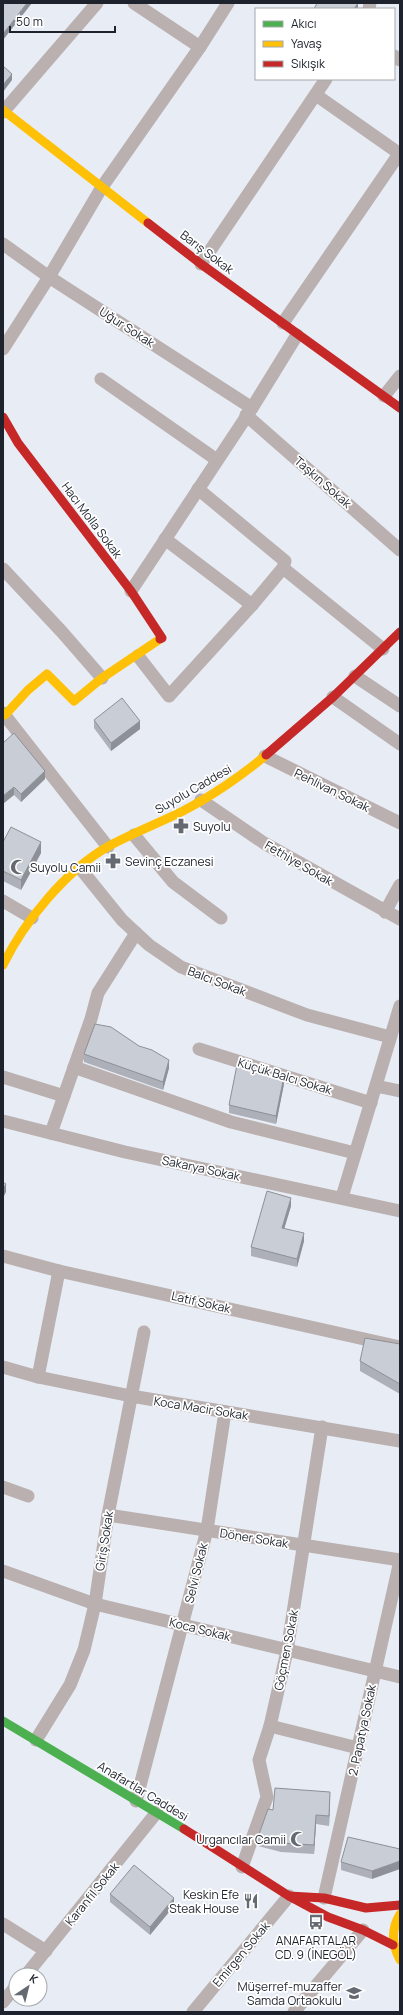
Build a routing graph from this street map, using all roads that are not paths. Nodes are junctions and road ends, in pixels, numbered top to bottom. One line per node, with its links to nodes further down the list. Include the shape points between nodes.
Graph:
1 (97, 3): 7 (street)
2 (134, 3): 4 (street)
3 (228, 3): 4 (street)
4 (200, 47): 9 (street)
5 (325, 80): 6 (street)
6 (316, 95): 8 (street); 11 (street)
7 (3, 111): 9 (street, Barış Sokak)
8 (399, 154): 13 (street)
9 (102, 188): 11 (street, Barış Sokak); 12 (street)
10 (3, 244): 12 (street, Uğur Sokak)
11 (201, 264): 13 (street, Barış Sokak)
12 (49, 277): 15 (street); 20 (street, Uğur Sokak)
13 (283, 323): 14 (street, Barış Sokak)
14 (297, 335): 18 (street, Barış Sokak); 20 (street)
15 (3, 349)
16 (400, 376): 18 (street)
17 (101, 379): 24 (street)
18 (384, 396): 19 (street, Barış Sokak)
19 (400, 408)
20 (249, 411): 24 (street); 27 (street, Taşkın Sokak)
21 (3, 417): 22 (street, Hacı Molla Sokak)
22 (11, 430): 23 (street); 30 (street, Hacı Molla Sokak, via 18,443)
23 (3, 441)
24 (217, 460): 25 (street)
25 (198, 489): 26 (street); 28 (street, via 284,561)
26 (165, 539): 30 (street); 31 (street)
27 (400, 550)
28 (283, 568): 31 (street); 33 (street)
29 (3, 569): 36 (street)
30 (131, 591): 34 (street, Hacı Molla Sokak, via 162,638)
31 (252, 605): 34 (street, via 169,696)
32 (400, 632): 33 (street, Suyolu Caddesi)
33 (384, 649): 35 (street, Suyolu Caddesi)
34 (138, 656): 36 (street)
35 (355, 676): 37 (street, Suyolu Caddesi); 38 (street)
36 (102, 678): 39 (street, via 74,701 47,674)
37 (333, 697): 40 (street); 41 (street, Suyolu Caddesi)
38 (400, 706)
39 (4, 714): 45 (street)
40 (400, 744)
41 (265, 756): 42 (street, Suyolu Caddesi); 43 (street, Pehlivan Sokak)
42 (201, 800): 44 (street, Suyolu Caddesi); 49 (street, Fethiye Sokak, via 264,844)
43 (400, 823)
44 (134, 835): 45 (street, Suyolu Caddesi); 51 (street, via 173,882)
45 (108, 847): 46 (street, Suyolu Caddesi)
46 (80, 868): 50 (street, Suyolu Caddesi); 53 (street, Balcı Sokak, via 122,920)
47 (400, 885): 49 (street)
48 (3, 901): 50 (street)
49 (385, 912): 52 (street, Fethiye Sokak)
50 (32, 918): 54 (street, Suyolu Caddesi, via 15,941)
51 (221, 918)
52 (400, 919)
53 (136, 933): 56 (street, Balcı Sokak, via 181,967 307,1014); 58 (street, via 98,993)
54 (3, 965)
55 (400, 1006): 56 (street)
56 (390, 1037): 60 (street)
57 (199, 1049): 63 (street, Küçük Balcı Sokak)
58 (74, 1067): 62 (street); 66 (street, via 231,1122)
59 (3, 1077): 62 (street)
60 (376, 1086): 61 (street); 63 (street)
61 (400, 1091)
62 (64, 1096): 65 (street)
63 (371, 1102): 66 (street)
64 (3, 1121): 65 (street, Sakarya Sokak)
65 (50, 1133): 67 (street, Sakarya Sokak, via 125,1152)
66 (355, 1153): 67 (street)
67 (342, 1198): 68 (street, Sakarya Sokak)
68 (400, 1211)
69 (3, 1256): 70 (street, Latif Sokak)
70 (59, 1271): 72 (street, Latif Sokak); 74 (street)
71 (144, 1332): 75 (street, Giriş Sokak)
72 (400, 1346)
73 (3, 1367): 74 (street, Koca Macir Sokak)
74 (38, 1377): 75 (street, Koca Macir Sokak)
75 (131, 1396): 76 (street, Koca Macir Sokak); 81 (street, Giriş Sokak)
76 (225, 1412): 77 (street, Koca Macir Sokak); 82 (street, Selvi Sokak)
77 (322, 1427): 78 (street, Koca Macir Sokak); 83 (street, Göçmen Sokak)
78 (400, 1441)
79 (3, 1487): 80 (street)
80 (28, 1496)
81 (108, 1515): 82 (street, Döner Sokak); 86 (street, Giriş Sokak)
82 (207, 1530): 83 (street, Döner Sokak); 87 (street, Selvi Sokak)
83 (305, 1545): 84 (street, Döner Sokak); 88 (street, Göçmen Sokak)
84 (400, 1560): 89 (street, 2. Papatya Sokak)
85 (3, 1572): 86 (street, Koca Sokak)
86 (94, 1604): 87 (street, Koca Sokak); 93 (street, Giriş Sokak, via 84,1650 70,1685)
87 (183, 1624): 88 (street, Koca Sokak); 95 (street, Selvi Sokak)
88 (287, 1651): 89 (street, Koca Sokak); 92 (street, Göçmen Sokak)
89 (374, 1672): 90 (street, Koca Sokak); 94 (street, 2. Papatya Sokak)
90 (400, 1677)
91 (3, 1721): 93 (street, Anafartlar Caddesi)
92 (270, 1726): 94 (street); 97 (street, Göçmen Sokak, via 259,1760 267,1797)
93 (36, 1740): 95 (street, Anafartlar Caddesi)
94 (358, 1748): 99 (street, 2. Papatya Sokak)
95 (136, 1801): 96 (street, Anafartlar Caddesi)
96 (157, 1812): 97 (street, Anafartlar Caddesi); 105 (street, Karanfil Sokak)
97 (242, 1867): 98 (street, Anafartlar Caddesi)
98 (289, 1896): 99 (street); 103 (street, Anafartlar Caddesi, via 328,1917); 108 (street, Emirgen Sokak)
99 (324, 1898): 100 (street, via 366,1908)
100 (400, 1905)
101 (400, 1914): 104 (street, via 393,1930)
102 (3, 1924): 105 (street)
103 (363, 1930): 104 (street, Anafartlar Caddesi); 109 (street)
104 (393, 1945): 106 (street)
105 (46, 1951): 107 (street, Karanfil Sokak)
106 (400, 1961)
107 (33, 1967)
108 (193, 2012)
109 (294, 2012)

